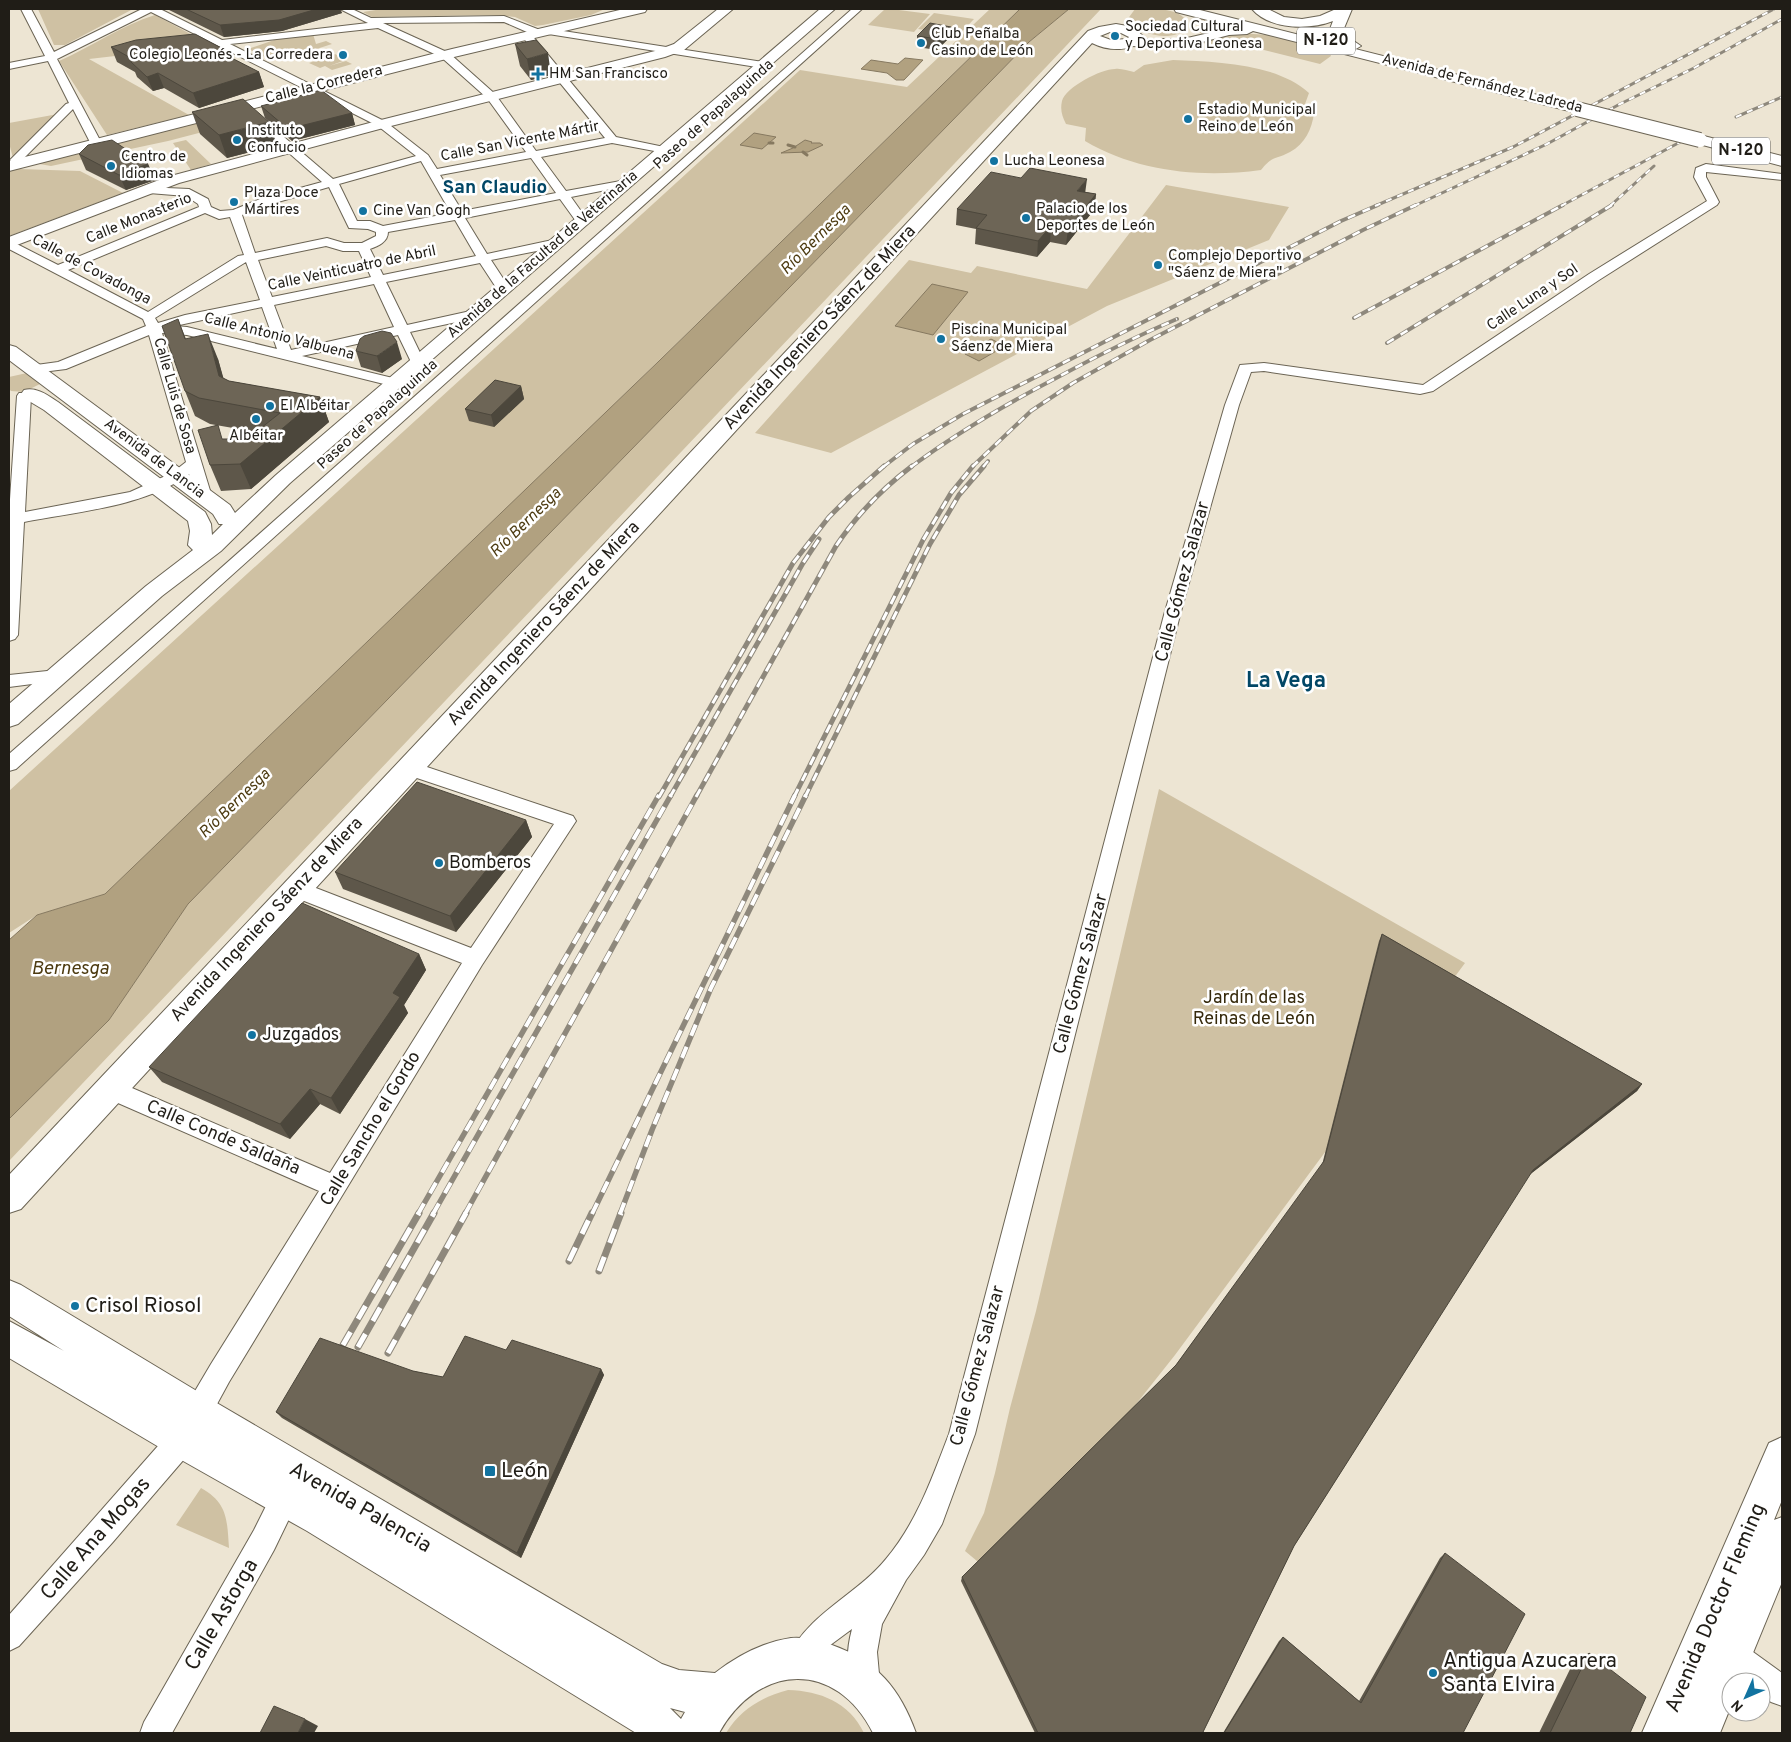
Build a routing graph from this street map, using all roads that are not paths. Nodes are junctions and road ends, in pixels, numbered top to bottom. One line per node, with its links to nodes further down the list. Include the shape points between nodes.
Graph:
1 (26, 9): 29 (street)
2 (149, 9): 29 (street)
3 (154, 9): 34 (street)
4 (344, 9): 16 (street)
5 (640, 9): 21 (main road, Calle la Corredera)
6 (726, 9): 27 (main road)
7 (828, 9): 20 (main road, Avenida de la Facultad de Veterinaria)
8 (1174, 9): 22 (main road, via 1191,18 1196,26 1193,32 1170,39)
9 (1181, 9): 26 (main road, Avenida de Fernández Ladreda / N-120)
10 (1198, 9): 32 (main road, Avenida de Fernández Ladreda / N-120)
11 (1249, 9): 26 (main road, via 1264,21)
12 (1259, 9): 17 (main road, via 1281,20)
13 (1345, 9): 17 (main road); 19 (main road)
14 (849, 12): 94 (street, Paseo de Papalaguinda)
15 (805, 13): 20 (main road)
16 (367, 20): 18 (street); 21 (street, via 504,18)
17 (1316, 22): 19 (main road)
18 (378, 25): 24 (street); 28 (street)
19 (1336, 28): 26 (main road, via 1335,34)
20 (803, 30): 30 (main road, Avenida de la Facultad de Veterinaria)
21 (536, 33): 27 (street); 28 (main road, Calle la Corredera); 33 (street)
22 (1131, 36): 23 (main road, via 1110,28); 23 (main road, Avenida Ingeniero Sáenz de Miera, via 1115,13); 25 (main road); 26 (main road, via 1183,43 1244,30)
23 (1090, 39): 25 (main road); 25 (main road); 95 (main road, Avenida Ingeniero Sáenz de Miera)
24 (226, 41)
25 (1110, 44)
26 (1351, 48): 32 (main road, via 1430,64); 38 (main road, Avenida de Fernández Ladreda / N-120)
27 (671, 50): 30 (street); 33 (main road)
28 (445, 55): 34 (main road, Calle la Corredera); 35 (street)
29 (50, 58): 31 (street); 42 (street)
30 (762, 65): 44 (main road, Avenida de la Facultad de Veterinaria)
31 (9, 66)
32 (1455, 73): 38 (main road, Avenida de Fernández Ladreda / N-120)
33 (561, 79): 35 (main road); 41 (street)
34 (311, 89): 37 (main road, Calle la Corredera); 39 (street)
35 (491, 96): 39 (main road); 45 (street)
36 (70, 106): 49 (street)
37 (242, 106): 42 (main road, Calle la Corredera); 43 (street)
38 (1580, 107): 40 (main road, Avenida de Fernández Ladreda, bridge)
39 (382, 124): 43 (main road); 47 (street)
40 (1703, 138): 46 (main road, Avenida de Fernández Ladreda / N-120); 48 (main road, Avenida de Fernández Ladreda / N-120)
41 (612, 140): 44 (street); 45 (street, Calle San Vicente Mártir)
42 (96, 144): 49 (main road, Calle la Corredera)
43 (290, 148): 52 (street); 54 (main road)
44 (665, 150): 53 (main road, Avenida de la Facultad de Veterinaria)
45 (533, 154): 50 (street, Calle San Vicente Mártir); 55 (street)
46 (1782, 156)
47 (424, 157): 50 (street); 52 (street)
48 (1782, 161)
49 (12, 163)
50 (433, 173): 58 (street)
51 (1782, 177): 76 (street, Calle Luna y Sol, via 1706,167 1700,170 1700,177 1713,202 1428,388 1420,390 1264,367)
52 (332, 183): 57 (street); 60 (street, via 353,225 370,225)
53 (626, 184): 55 (street); 59 (main road, Avenida de la Facultad de Veterinaria)
54 (150, 189): 56 (street, via 189,193); 62 (main road)
55 (563, 195): 58 (street); 59 (street)
56 (204, 206): 57 (street, via 219,215); 66 (street, Calle Monasterio)
57 (235, 213): 64 (street)
58 (458, 215): 60 (street); 65 (street)
59 (582, 221): 61 (main road, Avenida de la Facultad de Veterinaria)
60 (382, 230): 63 (street, via 379,240)
61 (557, 243): 65 (street, Calle Veinticuatro de Abril); 68 (main road, Avenida de la Facultad de Veterinaria)
62 (9, 244): 66 (street, Calle de Covadonga)
63 (364, 247): 64 (street, via 343,247 327,242); 67 (street)
64 (251, 257): 69 (street); 71 (street, via 242,259)
65 (483, 258): 67 (street, Calle Veinticuatro de Abril); 68 (street)
66 (57, 270): 71 (street, Calle de Covadonga)
67 (379, 280): 69 (street, Calle Veinticuatro de Abril); 72 (street)
68 (504, 289): 70 (main road, Avenida de la Facultad de Veterinaria)
69 (267, 302): 71 (street, Calle Veinticuatro de Abril); 74 (street)
70 (475, 314): 72 (street); 75 (main road, Avenida de la Facultad de Veterinaria)
71 (151, 323): 74 (street, Calle Antonio Valbuena); 77 (street); 81 (street, Calle Luis de Sosa)
72 (402, 329): 74 (street); 75 (street)
73 (9, 351): 77 (main road, Avenida de Lancia)
74 (286, 355): 79 (street, Calle Antonio Valbuena)
75 (418, 364): 79 (main road, Avenida de la Facultad de Veterinaria)
76 (1245, 368): 107 (street, Calle Gómez Salazar, via 1172,615 962,1434 932,1514)
77 (47, 372): 78 (main road); 80 (main road, via 43,388); 82 (main road, Avenida de Lancia)
78 (9, 373)
79 (396, 383): 83 (main road, Avenida de la Facultad de Veterinaria)
80 (21, 396): 84 (main road, Avenida de Lancia, via 51,406); 88 (street)
81 (194, 463): 82 (street, Calle Luis de Sosa); 85 (street, Calle Luis de Sosa)
82 (177, 476): 84 (street, Calle Luis de Sosa); 85 (main road, Avenida de Lancia)
83 (276, 484): 85 (main road, Avenida de Lancia, via 243,502); 86 (main road, Avenida de la Facultad de Veterinaria)
84 (156, 486): 87 (main road, Avenida de Lancia); 88 (street, Calle Luis de Sosa, via 134,496)
85 (215, 507): 86 (main road); 87 (main road, via 207,520); 89 (main road, via 221,531)
86 (253, 510): 89 (main road, Avenida de la Facultad de Veterinaria)
87 (197, 517): 89 (main road, Avenida de Lancia, via 202,534)
88 (13, 519): 90 (street)
89 (195, 554): 91 (main road, Avenida de la Facultad de Veterinaria, via 183,559 154,591)
90 (9, 635)
91 (57, 676): 92 (street); 93 (main road, Avenida de la Facultad de Veterinaria)
92 (9, 681)
93 (9, 718)
94 (9, 764)
95 (409, 768): 96 (main road, Avenida Ingeniero Sáenz de Miera); 97 (street, Calle Sancho el Gordo, via 566,821)
96 (296, 889): 97 (street); 98 (main road, Avenida Ingeniero Sáenz de Miera)
97 (475, 959): 99 (street, Calle Sancho el Gordo)
98 (110, 1089): 99 (street, Calle Conde Saldaña); 100 (main road, Avenida Ingeniero Sáenz de Miera)
99 (336, 1187): 103 (street, Calle Sancho el Gordo)
100 (9, 1198)
101 (9, 1297): 103 (main road)
102 (9, 1338): 103 (main road)
103 (189, 1426): 105 (main road); 108 (street, Calle Ana Mogas, via 102,1534)
104 (1782, 1456): 118 (main road, Avenida Doctor Fleming)
105 (292, 1484): 113 (main road, Avenida Palencia, via 650,1680 679,1691); 114 (street, Calle Astorga); 115 (main road, Avenida Palencia, via 647,1715)
106 (1782, 1536): 109 (main road, Avenida Doctor Fleming)
107 (896, 1570): 110 (street, Calle Gómez Salazar, via 872,1595 818,1636); 111 (street, Calle Gómez Salazar, via 876,1604 864,1634 861,1656)
108 (9, 1636)
109 (1732, 1654): 112 (street); 119 (main road, Avenida Doctor Fleming)
110 (803, 1658): 111 (main road, via 825,1662 846,1671); 113 (main road, via 774,1661 745,1673)
111 (865, 1685): 117 (main road, via 886,1712)
112 (1782, 1691)
113 (720, 1694): 116 (main road)
114 (155, 1733)
115 (666, 1733)
116 (696, 1733)
117 (895, 1733)
118 (1662, 1733)
119 (1699, 1733)

